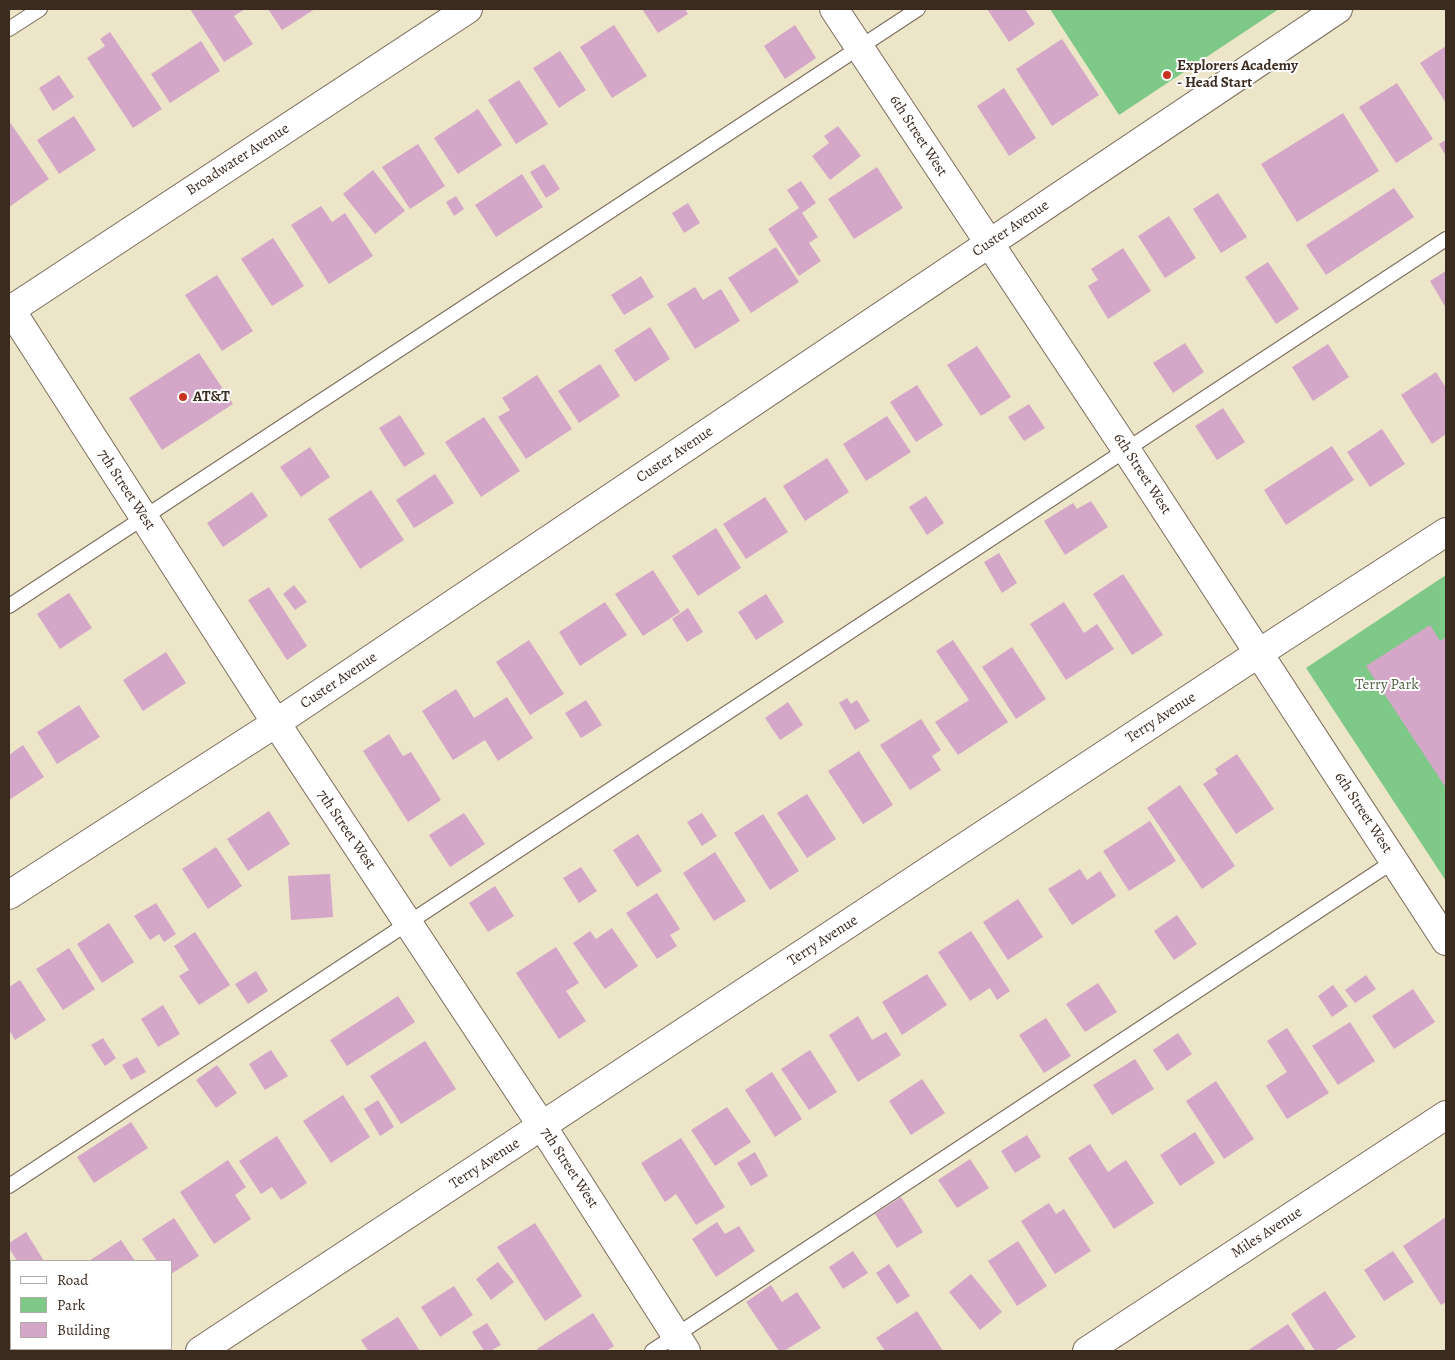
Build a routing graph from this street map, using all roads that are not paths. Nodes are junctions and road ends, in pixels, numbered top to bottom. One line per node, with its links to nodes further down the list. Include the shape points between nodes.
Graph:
1 (40, 9): 6 (lane)
2 (468, 9): 10 (street, Broadwater Avenue)
3 (834, 9): 7 (street, 6th Street West)
4 (918, 9): 7 (lane)
5 (1338, 9): 9 (street, Custer Avenue)
6 (9, 30)
7 (860, 48): 9 (street, 6th Street West); 12 (lane)
8 (1446, 239): 11 (lane)
9 (989, 244): 11 (street, 6th Street West); 16 (street, Custer Avenue)
10 (9, 309): 12 (street, 7th Street West)
11 (1127, 451): 15 (street, 6th Street West); 19 (lane)
12 (144, 518): 14 (lane); 16 (street, 7th Street West)
13 (1446, 532): 15 (street, Terry Avenue)
14 (9, 606)
15 (1259, 653): 17 (street, 6th Street West); 22 (street, Terry Avenue)
16 (276, 724): 18 (street, Custer Avenue); 19 (street, 7th Street West)
17 (1394, 862): 20 (street, 6th Street West); 24 (lane)
18 (9, 894)
19 (409, 923): 22 (street, 7th Street West); 23 (lane)
20 (1446, 941)
21 (1446, 1116): 27 (street, Miles Avenue)
22 (542, 1126): 24 (street, 7th Street West); 25 (street, Terry Avenue)
23 (9, 1186)
24 (681, 1343): 26 (lane)
25 (200, 1351)
26 (652, 1351)
27 (1087, 1351)

